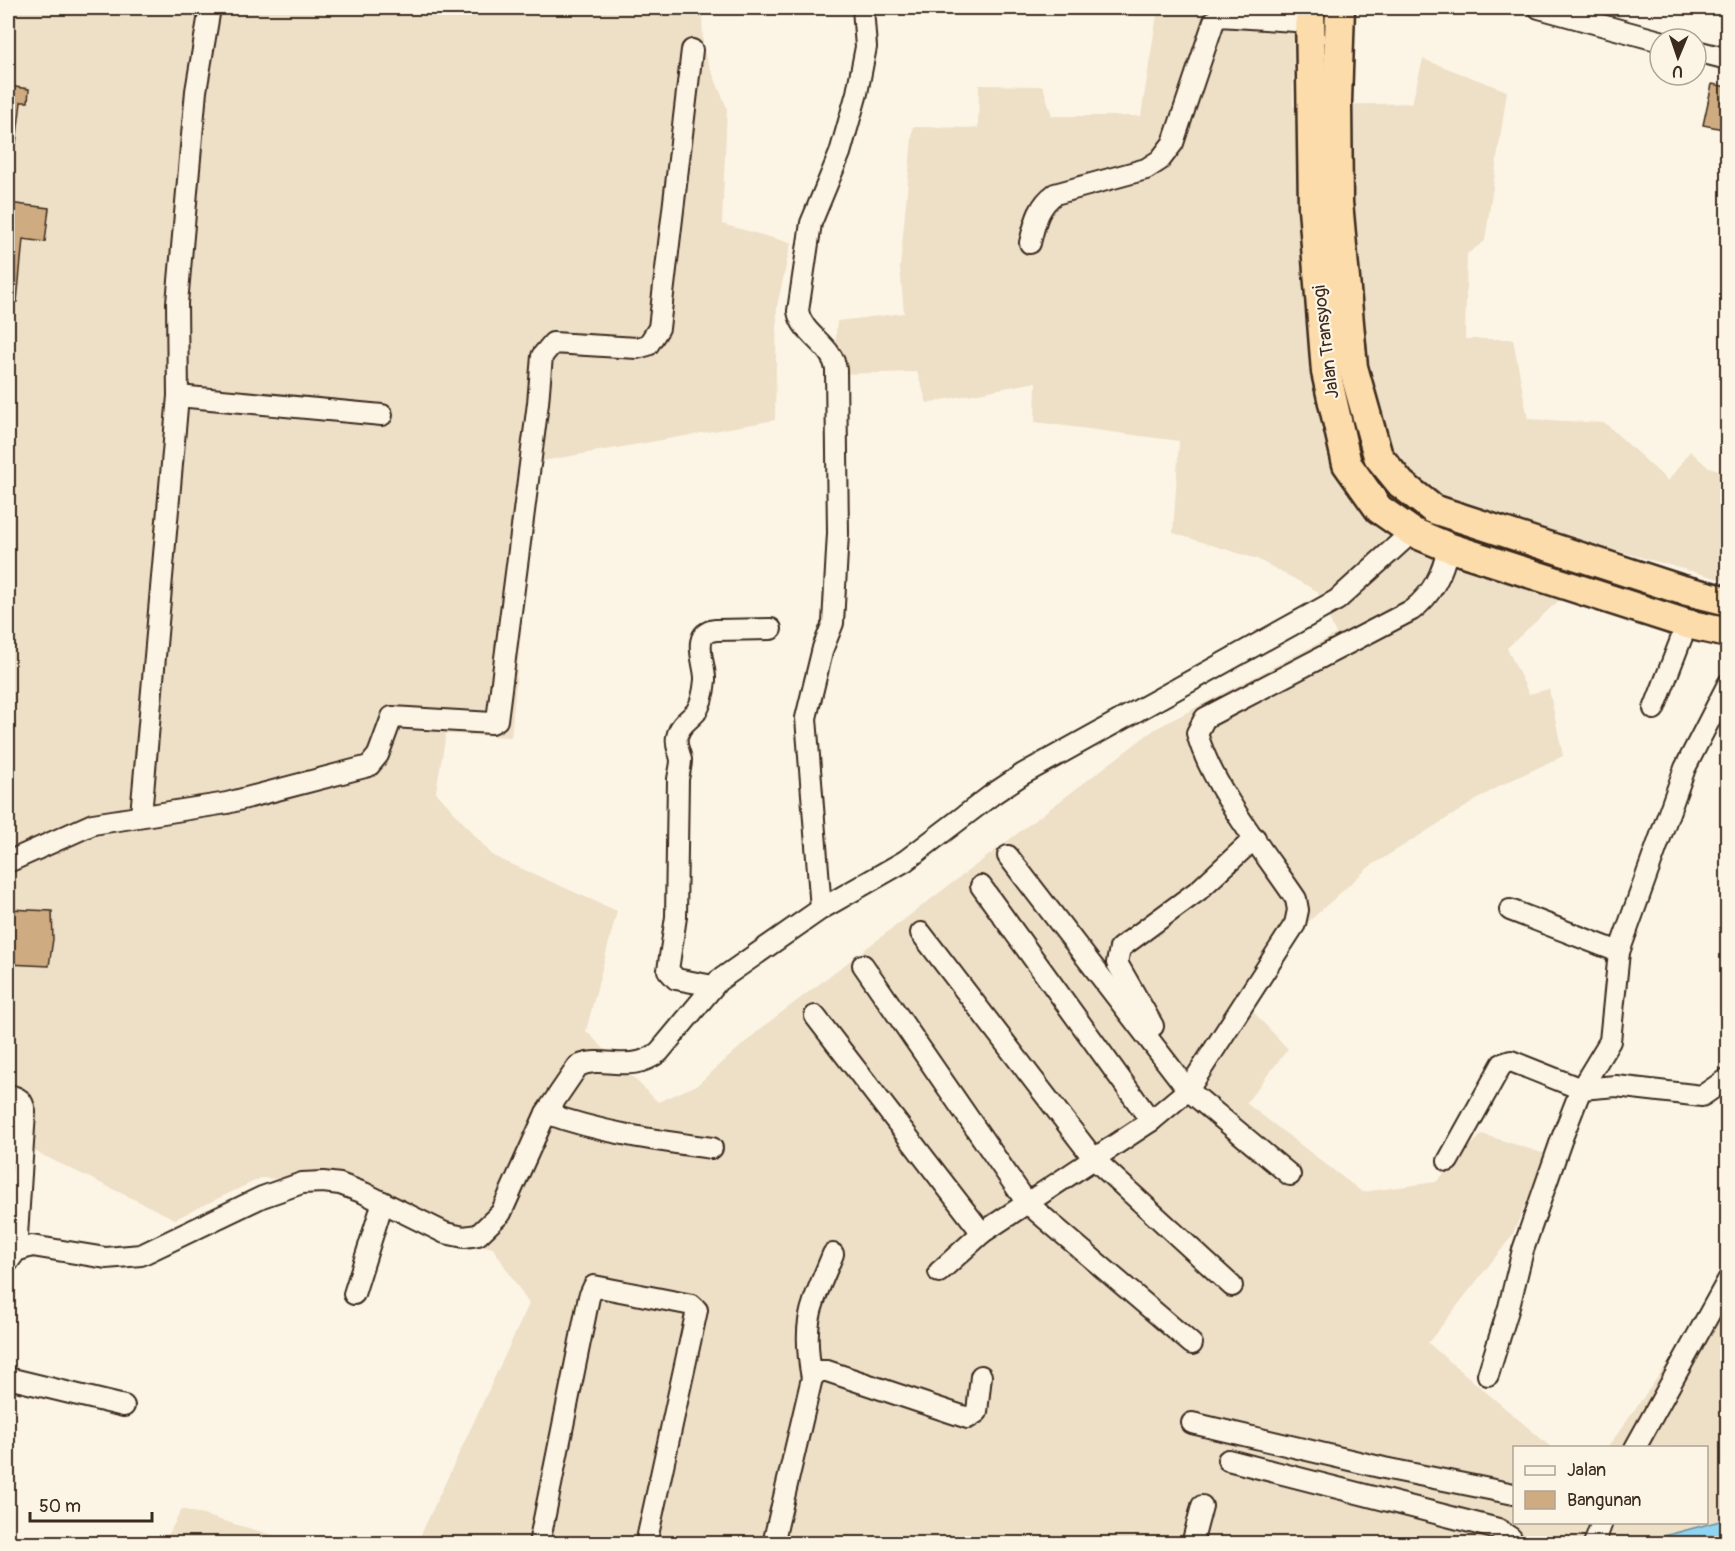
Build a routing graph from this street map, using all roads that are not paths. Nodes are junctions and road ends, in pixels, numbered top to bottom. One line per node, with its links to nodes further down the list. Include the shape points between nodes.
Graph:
1 (210, 8): 11 (street, via 196,91 177,303)
2 (863, 8): 26 (street, via 866,47 857,93 840,153 811,223 798,311 802,325 834,361 836,370 838,533 833,623 806,718)
3 (1340, 8): 15 (highway, Jalan Transyogi, via 1338,202 1353,367 1378,456 1401,484 1433,508 1679,589)
4 (1539, 8): 6 (street)
5 (1310, 15): 10 (street, via 1220,16 1214,21 1173,143 1160,160 1146,169 1055,194 1037,216); 13 (highway, Jalan Transyogi, via 1313,208 1326,372 1347,464 1379,509)
6 (1648, 38)
7 (692, 50): 21 (street, via 659,328 648,345 637,348 553,343 542,356 497,720 492,723 392,717 378,755 369,766 227,803)
8 (1708, 54): 9 (street)
9 (1728, 59)
10 (1030, 243)
11 (178, 396): 12 (street); 21 (street)
12 (382, 415)
13 (1412, 532): 14 (highway, Jalan Transyogi); 26 (street, via 1336,600 1023,774 889,872)
14 (1448, 547): 16 (highway, Jalan Transyogi); 22 (street, via 1438,581 1426,599 1412,610 1205,718 1197,733 1202,752)
15 (1728, 601)
16 (1687, 624): 18 (highway, Jalan Transyogi); 20 (street)
17 (771, 629): 31 (street, via 716,630 702,636 703,694 698,708 677,736 681,759 676,917 668,970 676,979)
18 (1728, 633)
19 (1728, 684): 29 (street, via 1685,768)
20 (1654, 709)
21 (141, 815): 24 (street, via 93,824)
22 (1255, 838): 34 (street, via 1296,899 1297,917); 34 (street, via 1199,890 1118,953 1117,963 1144,1014)
23 (1008, 856): 34 (street)
24 (8, 861)
25 (981, 886): 38 (street)
26 (821, 909): 31 (street)
27 (1510, 910): 29 (street)
28 (921, 933): 40 (street)
29 (1619, 952): 35 (street, via 1610,1041)
30 (863, 965): 44 (street)
31 (713, 986): 37 (street, via 650,1059 640,1064 582,1064)
32 (815, 1016): 45 (street)
33 (1728, 1078): 35 (street, via 1702,1096 1616,1086)
34 (1191, 1085): 38 (street); 42 (street)
35 (1581, 1089): 41 (street, via 1511,1061 1502,1064); 53 (street, via 1523,1250)
36 (8, 1095): 47 (street, via 24,1103 25,1112)
37 (546, 1113): 39 (street, via 672,1143); 43 (street, via 501,1213 478,1235 445,1233)
38 (1151, 1121): 40 (street)
39 (712, 1148)
40 (1094, 1159): 44 (street); 50 (street)
41 (1448, 1161)
42 (1290, 1175)
43 (383, 1202): 47 (street, via 340,1184 302,1183 262,1197 141,1255 106,1258 32,1246); 51 (street)
44 (1027, 1203): 45 (street); 52 (street)
45 (982, 1233): 48 (street)
46 (833, 1254): 56 (street, via 807,1317)
47 (12, 1257)
48 (939, 1272)
49 (1728, 1280): 59 (street)
50 (1232, 1286)
51 (354, 1294)
52 (1192, 1344)
53 (1488, 1375)
54 (981, 1376): 56 (street, via 977,1412 969,1418 827,1371 819,1371)
55 (8, 1378): 57 (street)
56 (812, 1378): 66 (street)
57 (124, 1406)
58 (1192, 1423): 61 (street)
59 (1636, 1446)
60 (1228, 1460): 68 (street, via 1498,1529)
61 (1513, 1494)
62 (1202, 1506): 67 (street)
63 (1601, 1524): 69 (street)
64 (539, 1544): 65 (street, via 594,1286 692,1305 697,1310)
65 (646, 1544)
66 (773, 1544)
67 (1192, 1544)
68 (1513, 1544)
69 (1594, 1544)

